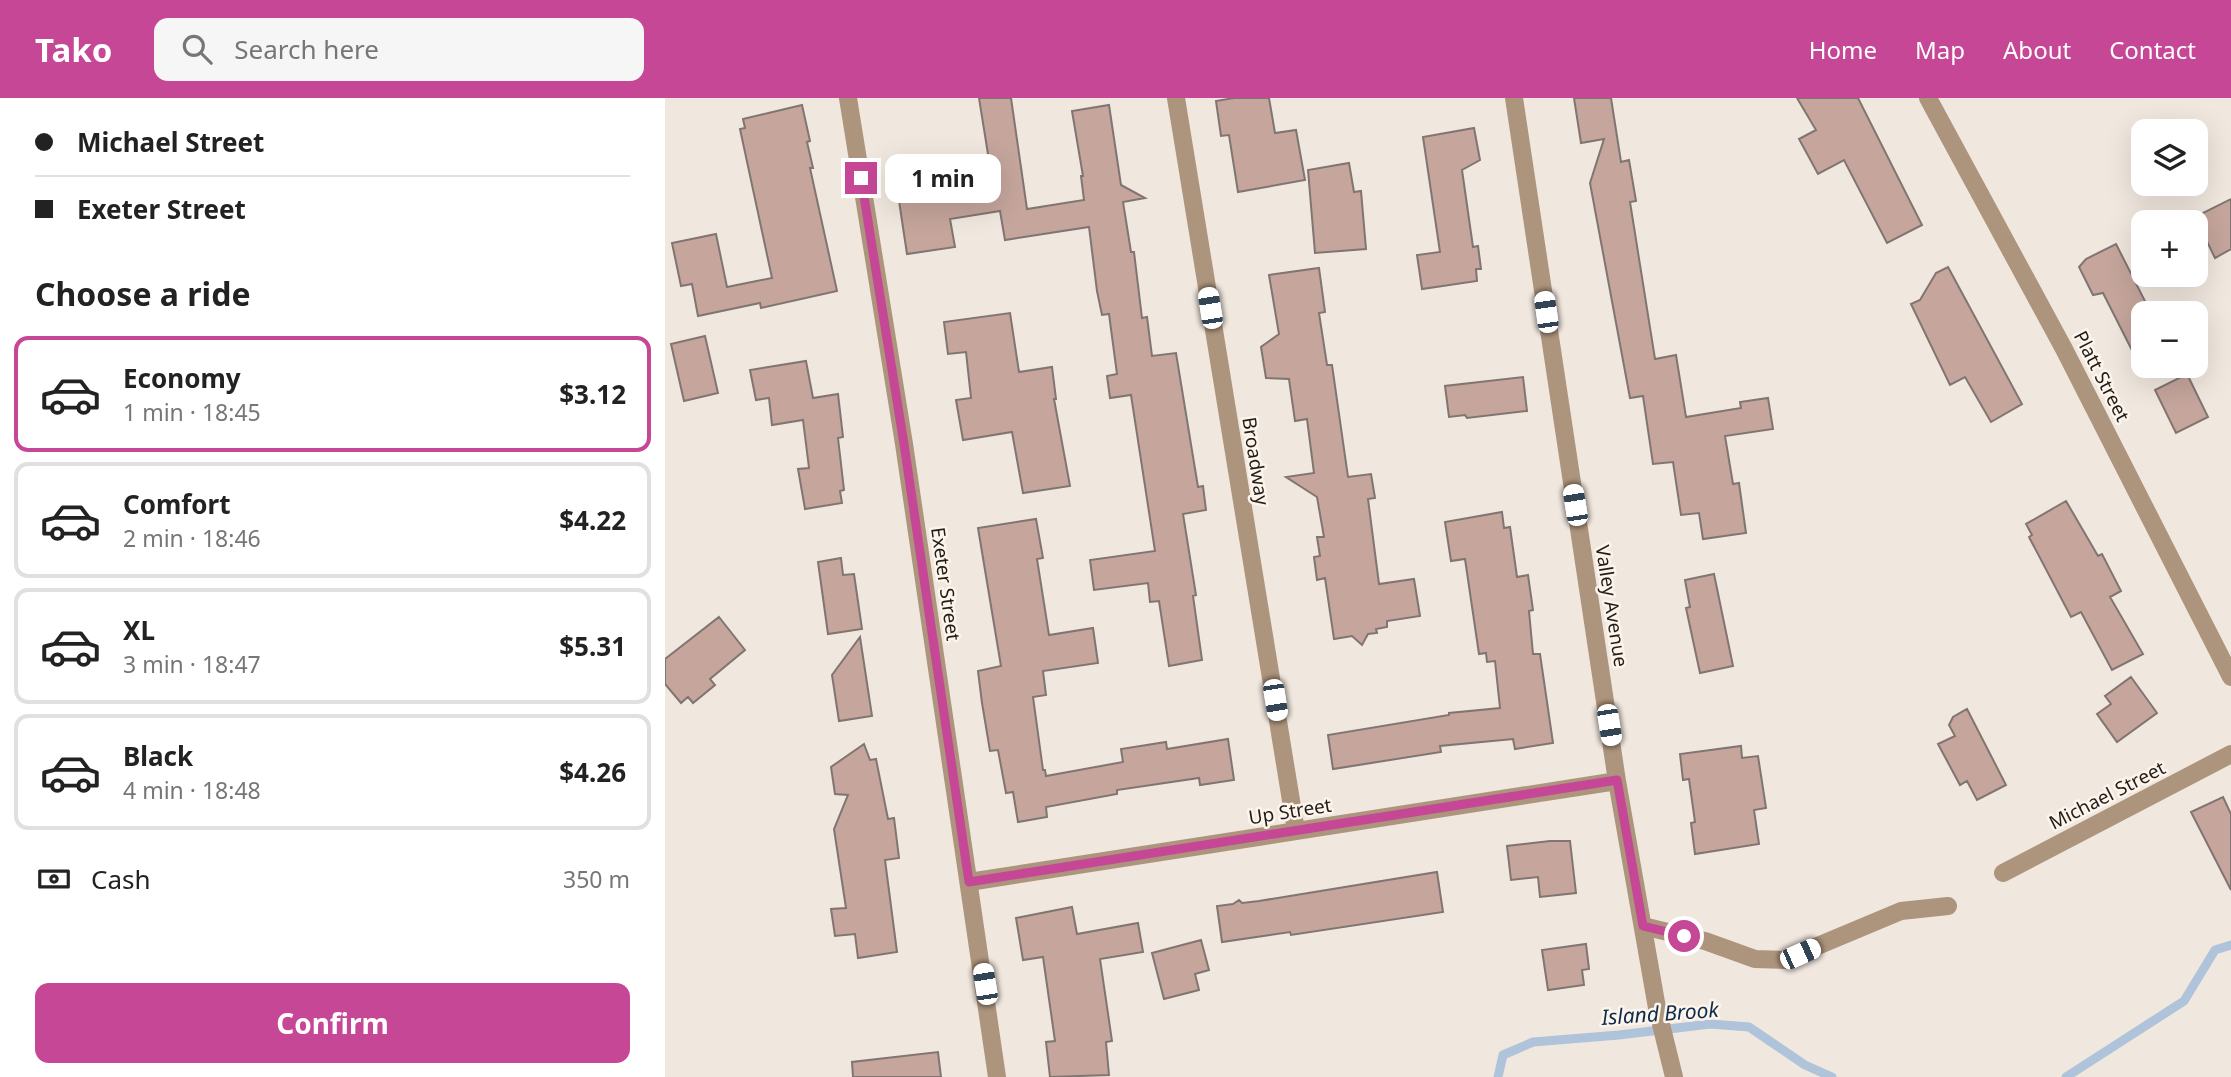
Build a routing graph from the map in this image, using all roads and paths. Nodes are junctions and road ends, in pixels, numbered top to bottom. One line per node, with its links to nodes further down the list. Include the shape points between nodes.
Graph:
1 (848, 98): 10 (street, Exeter Street)
2 (1176, 98): 8 (street, Broadway)
3 (1514, 98): 7 (street, Valley Avenue)
4 (1928, 98): 5 (street, Platt Street, via 2064,349)
5 (2231, 677)
6 (2231, 754): 9 (street, Michael Street)
7 (1617, 780): 8 (street, Up Street); 12 (street, Valley Avenue)
8 (1296, 831): 10 (street, Up Street)
9 (2003, 873)
10 (969, 882): 13 (street, Exeter Street)
11 (1948, 906): 12 (street, via 1901,911 1784,961 1755,960 1705,941)
12 (1643, 926): 14 (street, Valley Avenue)
13 (997, 1077)
14 (1674, 1077)

